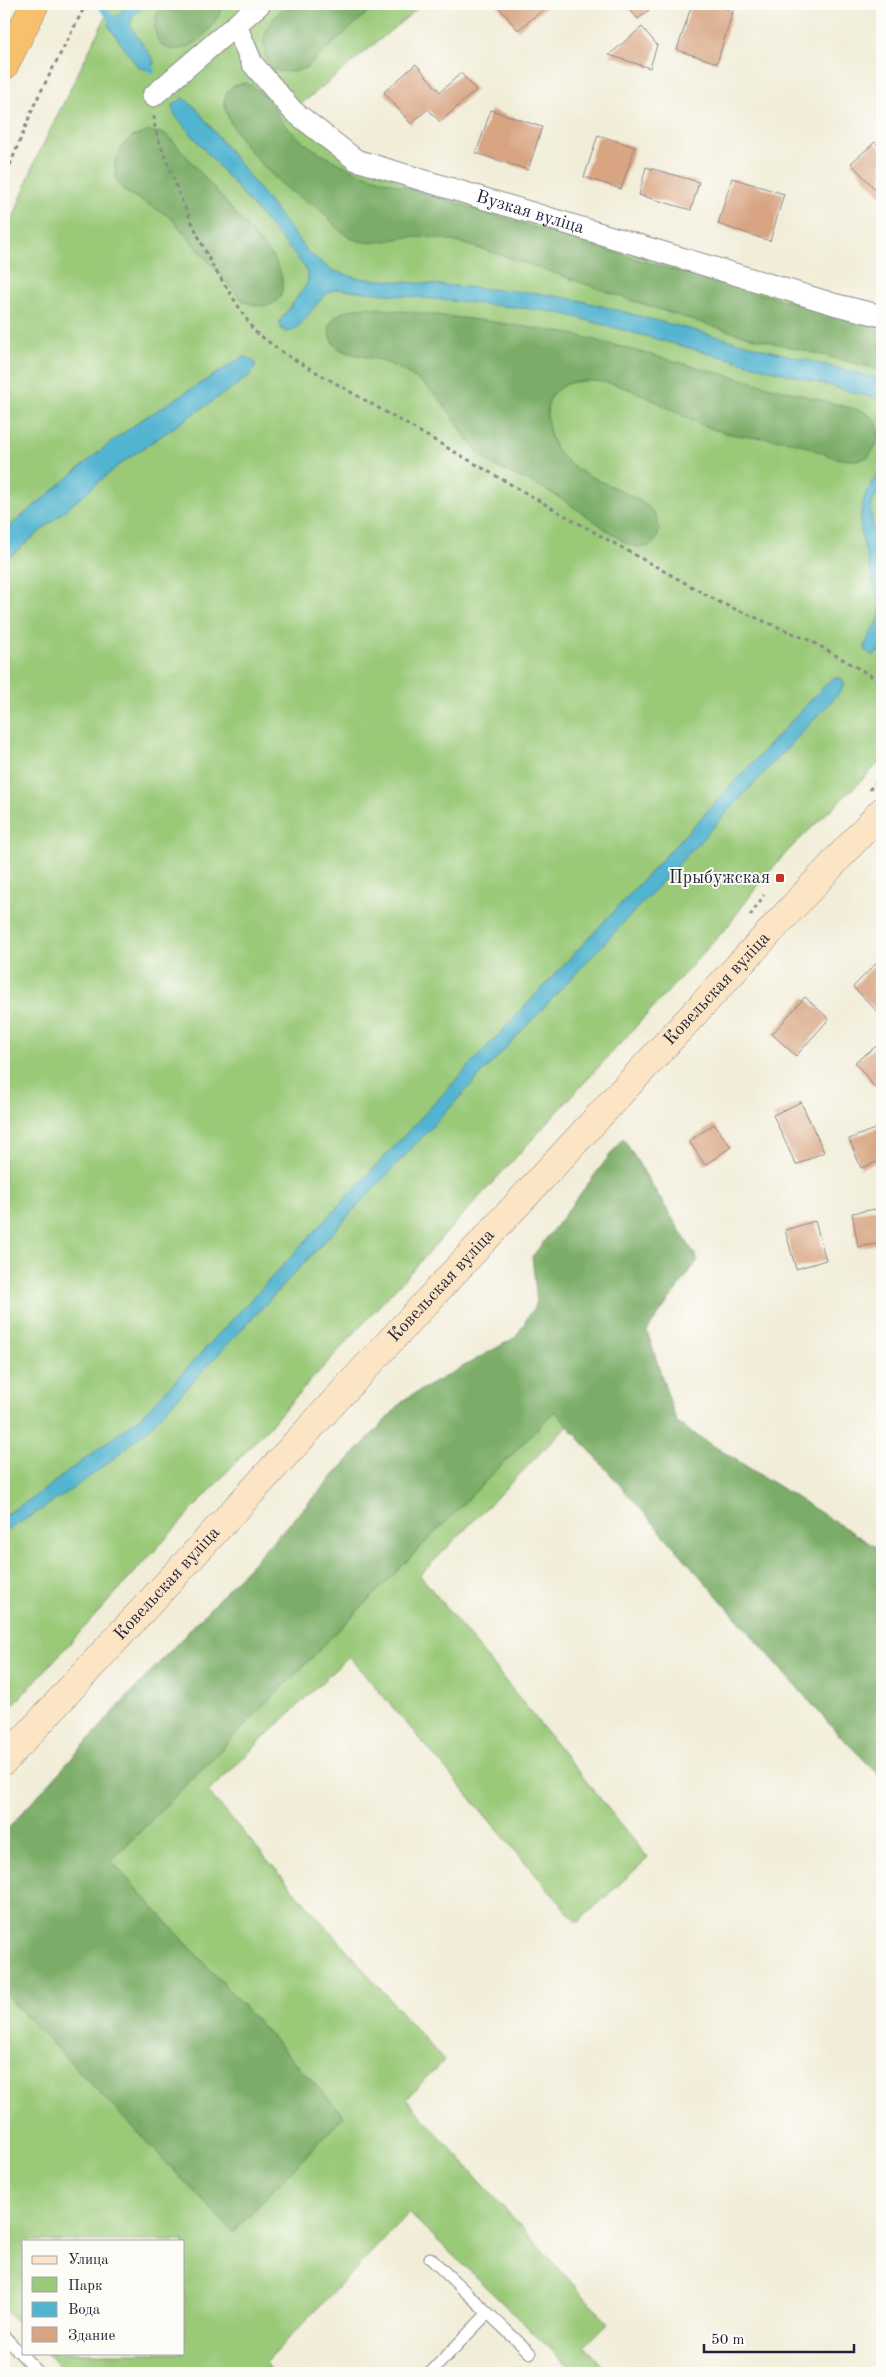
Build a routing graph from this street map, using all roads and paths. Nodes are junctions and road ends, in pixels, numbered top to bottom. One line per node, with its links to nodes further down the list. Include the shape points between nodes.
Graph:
1 (35, 4): 5 (highway)
2 (86, 4): 7 (path, via 35,104)
3 (260, 4): 4 (street)
4 (236, 25): 6 (street); 8 (street, Вузкая вуліца, via 252,63 293,111 356,160)
5 (4, 66)
6 (153, 96): 9 (path, via 155,130 180,199 211,264 254,331 285,354 721,603 811,640)
7 (4, 180)
8 (882, 316)
9 (882, 682)
10 (882, 811): 11 (main road, Ковельская вуліца)
11 (4, 1761)
12 (430, 2258): 13 (lane)
13 (488, 2313): 15 (lane); 17 (lane)
14 (4, 2336): 16 (lane)
15 (530, 2353)
16 (39, 2373)
17 (430, 2373)

